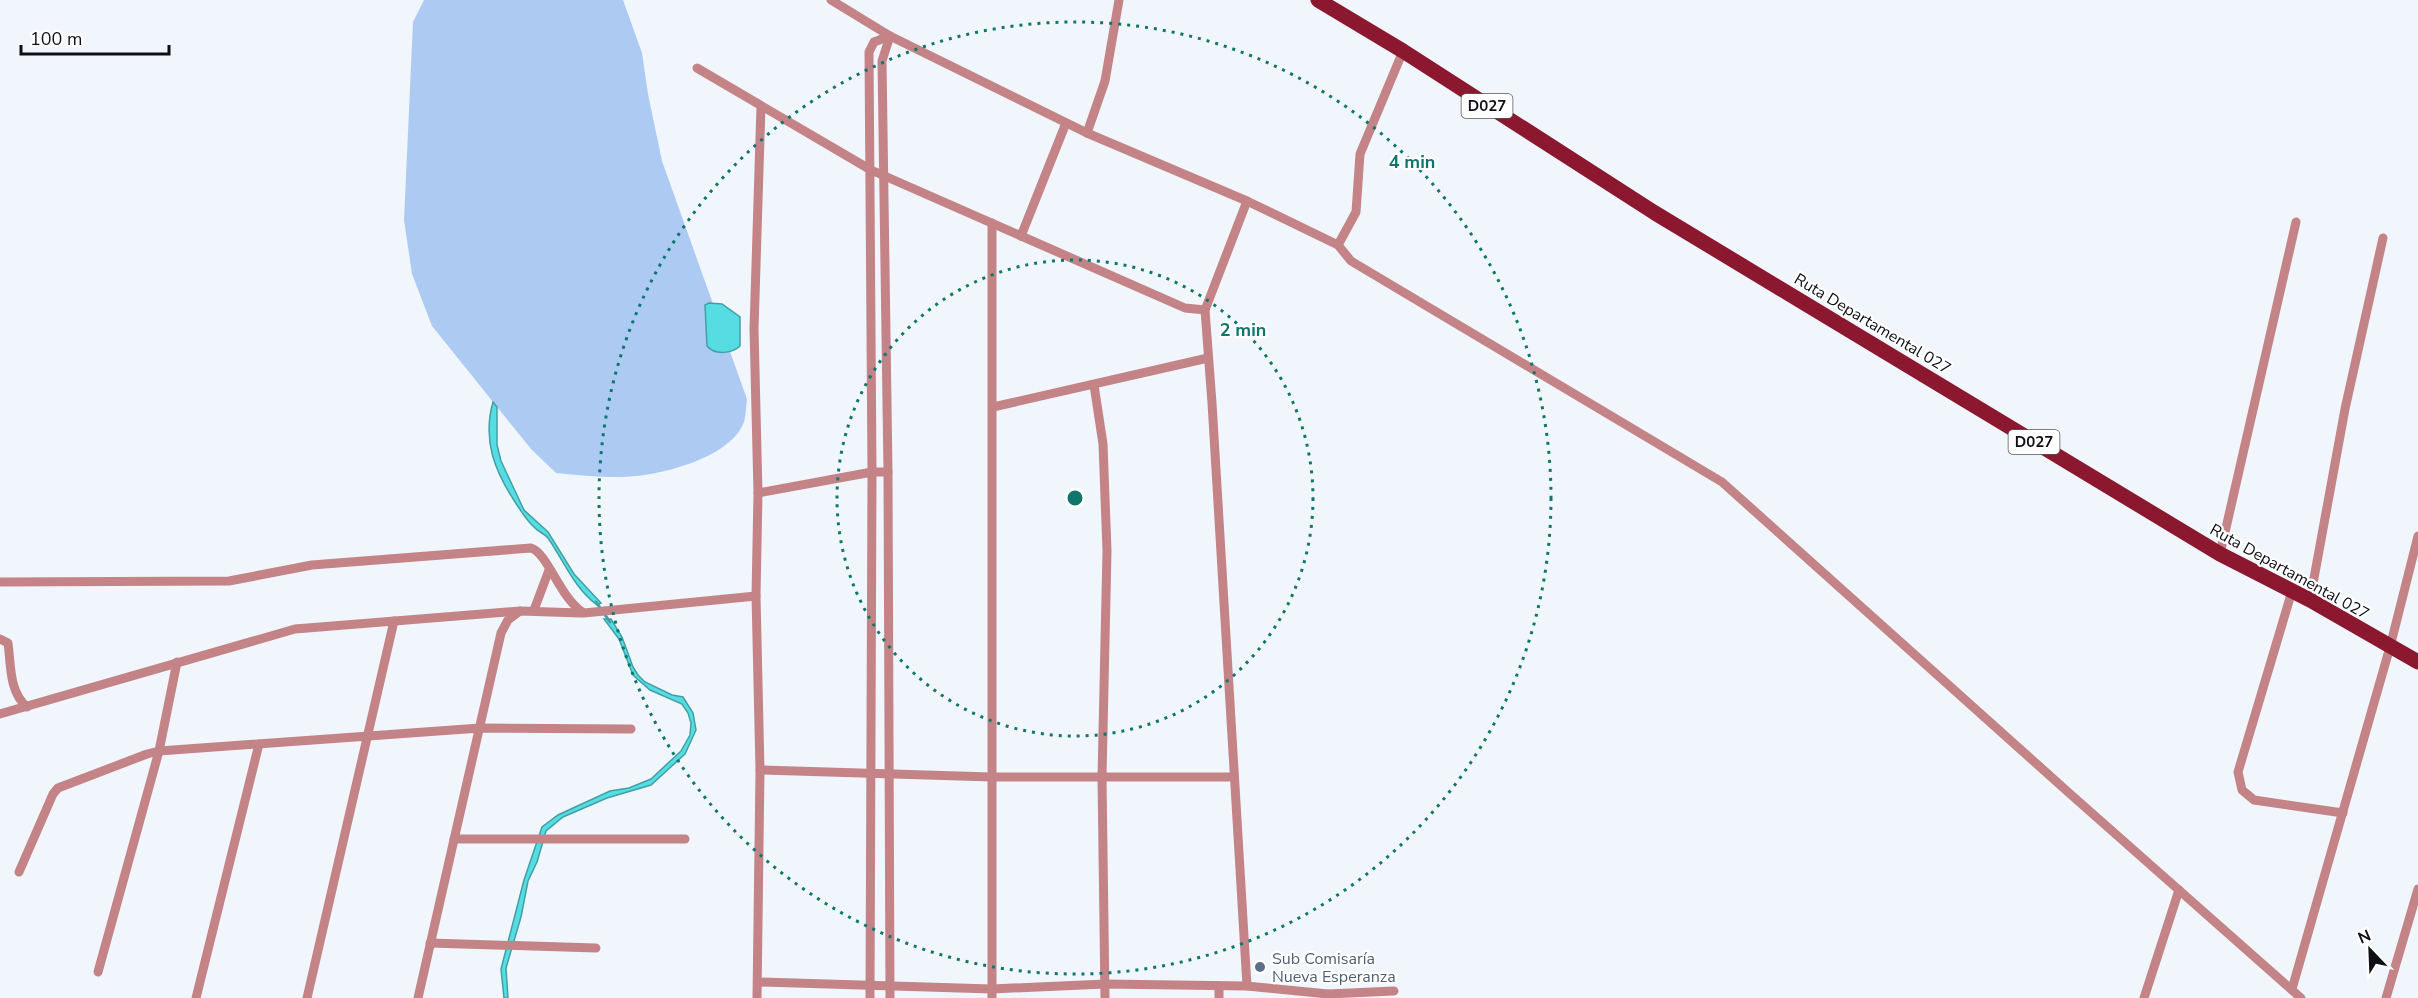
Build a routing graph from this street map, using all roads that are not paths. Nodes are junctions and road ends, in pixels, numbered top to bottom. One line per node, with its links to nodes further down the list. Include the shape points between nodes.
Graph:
1 (831, 0): 4 (street)
2 (1119, 0): 9 (street, via 1105,81)
3 (1318, 0): 5 (main road, Ruta Departamental 027 / D027)
4 (890, 36): 8 (street); 10 (street, via 874,42 869,52); 11 (street, via 882,61)
5 (1403, 51): 17 (street, via 1360,154 1356,212); 26 (main road, Ruta Departamental 027 / D027, via 1655,213)
6 (697, 68): 7 (street)
7 (761, 106): 10 (street); 24 (street, via 754,329)
8 (1066, 123): 9 (street); 15 (street)
9 (1087, 133): 12 (street)
10 (871, 170): 11 (street); 22 (street)
11 (885, 176): 14 (street); 23 (street)
12 (1247, 201): 17 (street); 18 (street)
13 (2296, 222): 26 (street)
14 (992, 224): 15 (street); 21 (street)
15 (1021, 236): 18 (street, via 1185,308)
16 (2383, 238): 31 (street, via 2345,409)
17 (1338, 246): 58 (street, via 1351,261 1722,482)
18 (1204, 310): 19 (street)
19 (1208, 358): 20 (street); 52 (street)
20 (1094, 385): 21 (street); 51 (street, via 1103,444 1107,551)
21 (993, 407): 50 (street)
22 (872, 472): 23 (street); 24 (street); 48 (street)
23 (888, 472): 49 (street)
24 (758, 493): 30 (street)
25 (2418, 536): 37 (street)
26 (2220, 554): 29 (main road, Ruta Departamental 027 / D027)
27 (549, 570): 28 (street, via 543,556 526,548 312,565 229,581); 32 (street); 34 (street, via 573,607)
28 (0, 582)
29 (2292, 591): 31 (main road, Ruta Departamental 027 / D027); 53 (street, via 2238,772 2242,790 2254,801)
30 (756, 596): 34 (street); 47 (street)
31 (2310, 600): 37 (main road, Ruta Departamental 027 / D027)
32 (534, 610): 33 (street); 34 (street)
33 (520, 611): 35 (street); 42 (street, via 508,620 501,633)
34 (584, 613)
35 (394, 621): 39 (street, via 296,629); 44 (street)
36 (0, 639): 40 (street, via 8,643 13,684 19,700)
37 (2390, 647): 38 (main road, Ruta Departamental 027 / D027); 53 (street)
38 (2418, 662)
39 (177, 663): 40 (street); 46 (street)
40 (27, 706): 41 (street)
41 (0, 714)
42 (480, 728): 43 (street); 44 (street); 55 (street)
43 (631, 729)
44 (368, 735): 45 (street); 73 (street)
45 (259, 744): 46 (street); 72 (street)
46 (159, 752): 56 (street, via 58,788); 61 (street)
47 (760, 770): 48 (street); 62 (street)
48 (869, 774): 49 (street); 63 (street)
49 (890, 774): 50 (street); 65 (street)
50 (992, 777): 51 (street); 70 (street)
51 (1102, 777): 52 (street); 64 (street)
52 (1234, 777): 67 (street)
53 (2343, 813): 68 (street)
54 (685, 838): 55 (street)
55 (454, 839): 59 (street)
56 (19, 872)
57 (2418, 889): 82 (street)
58 (2179, 890): 68 (street); 80 (street)
59 (430, 943): 60 (street); 74 (street)
60 (596, 948)
61 (98, 972)
62 (758, 982): 63 (street); 75 (street)
63 (870, 984): 65 (street); 76 (street)
64 (1105, 984): 66 (street); 70 (street); 78 (street)
65 (890, 985): 70 (street); 77 (street)
66 (1219, 986): 67 (street); 79 (street)
67 (1247, 986): 71 (street)
68 (2292, 989): 81 (street)
69 (1394, 991): 71 (street)
70 (992, 994)
71 (1328, 996)
72 (196, 998)
73 (307, 998)
74 (418, 998)
75 (757, 998)
76 (870, 998)
77 (890, 998)
78 (1105, 998)
79 (1219, 998)
80 (2144, 998)
81 (2301, 998)
82 (2386, 998)

